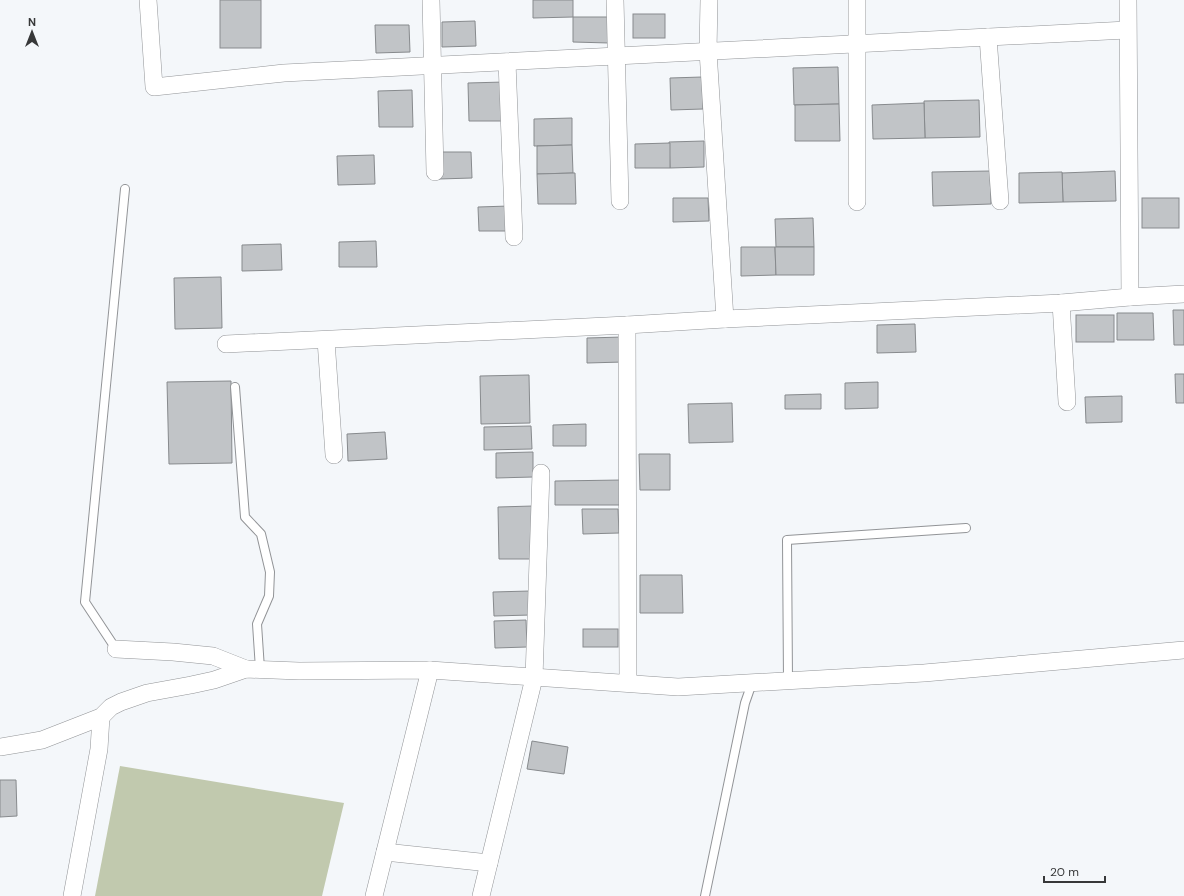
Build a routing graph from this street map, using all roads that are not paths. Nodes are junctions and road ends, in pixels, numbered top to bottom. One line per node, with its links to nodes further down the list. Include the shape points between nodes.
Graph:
1 (148, 0): 13 (street, via 154,87 284,73)
2 (431, 0): 13 (street)
3 (615, 0): 11 (street)
4 (709, 0): 10 (street)
5 (857, 0): 9 (street)
6 (1128, 0): 7 (street)
7 (1127, 30): 8 (street); 21 (street)
8 (988, 37): 9 (street); 17 (street)
9 (858, 44): 10 (street); 18 (street)
10 (708, 52): 11 (street); 23 (street)
11 (616, 56): 12 (street); 16 (street)
12 (507, 62): 13 (street); 19 (street)
13 (432, 66): 14 (street)
14 (435, 172)
15 (125, 189): 32 (lane, via 85,602)
16 (620, 201)
17 (1000, 201)
18 (857, 202)
19 (514, 237)
20 (1184, 294): 21 (street)
21 (1130, 296): 22 (street)
22 (1061, 303): 23 (street); 28 (street)
23 (725, 319): 24 (street)
24 (628, 325): 25 (street); 38 (street)
25 (326, 340): 26 (street); 29 (street)
26 (226, 344)
27 (236, 387): 34 (lane, via 245,517 261,534 270,572 269,596 258,624)
28 (1067, 402)
29 (334, 455)
30 (541, 473): 36 (street)
31 (966, 528): 37 (lane, via 786,540)
32 (116, 649): 34 (street, via 213,656)
33 (1184, 650): 37 (street, via 924,673)
34 (253, 669): 35 (street); 40 (street, via 214,680 147,693 111,707)
35 (430, 670): 36 (street); 42 (street)
36 (534, 678): 38 (street); 43 (street)
37 (788, 681): 39 (street)
38 (628, 683): 39 (street, via 678,687)
39 (752, 683): 47 (lane)
40 (101, 717): 41 (street, via 42,740); 44 (street, via 99,749)
41 (0, 747)
42 (385, 852): 43 (street); 45 (street)
43 (489, 863): 46 (street)
44 (72, 896)
45 (374, 896)
46 (481, 896)
47 (705, 896)

